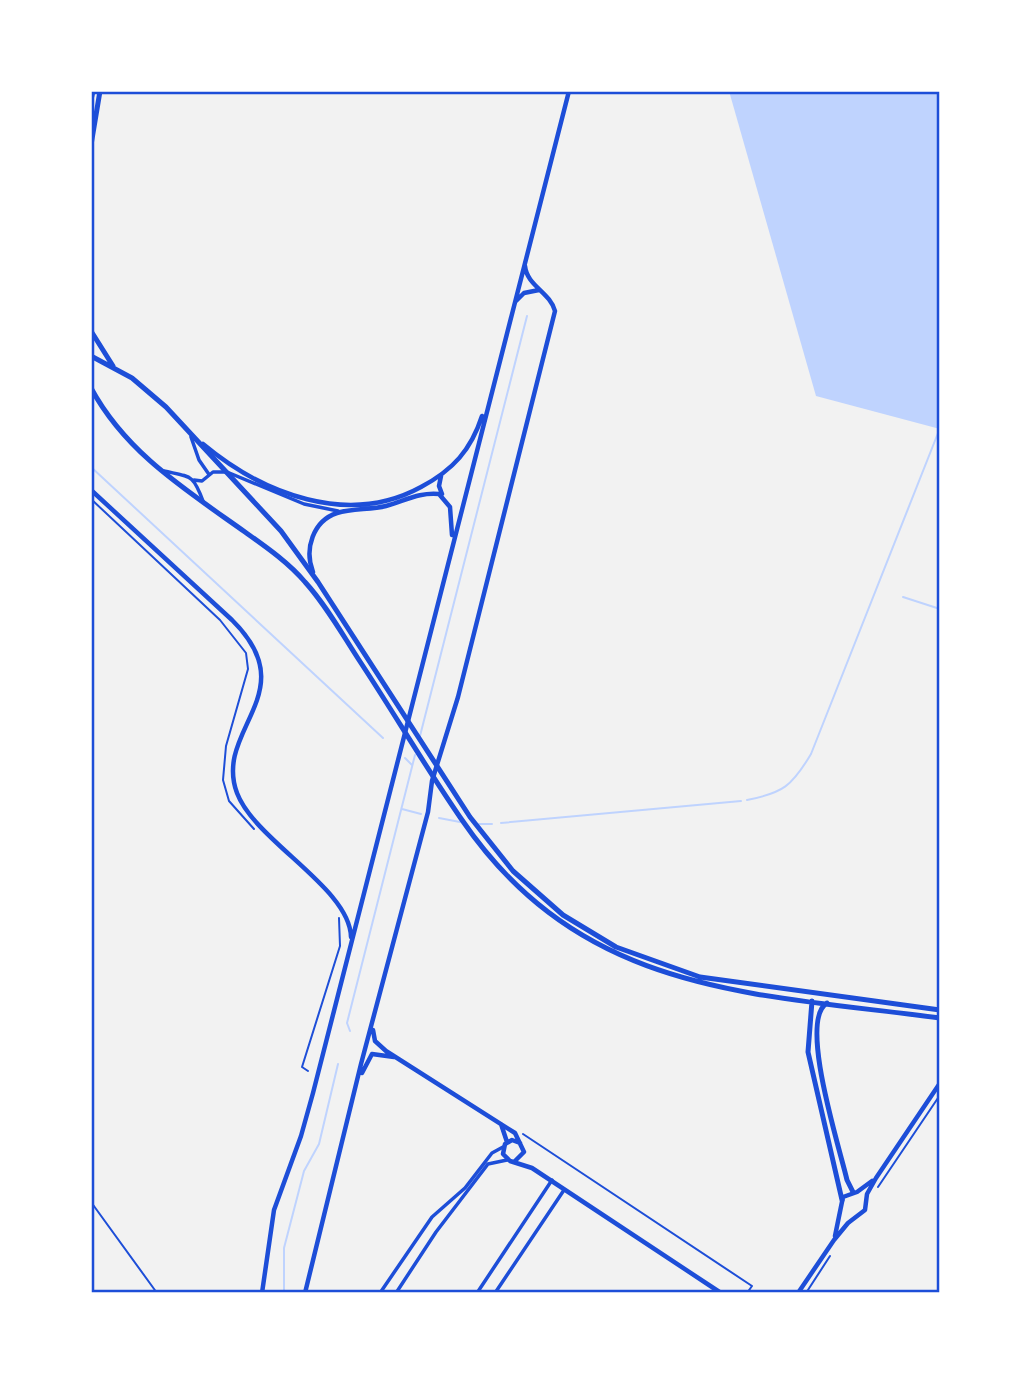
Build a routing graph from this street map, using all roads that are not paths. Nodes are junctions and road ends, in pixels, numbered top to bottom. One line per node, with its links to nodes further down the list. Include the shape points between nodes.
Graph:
1 (93, 91): 4 (main road)
2 (100, 91): 5 (main road)
3 (569, 91): 6 (street)
4 (91, 100)
5 (91, 145)
6 (525, 262): 7 (street, via 528,277); 8 (street)
7 (540, 290): 8 (street, via 524,293); 32 (street, via 555,311)
8 (514, 303): 13 (street)
9 (91, 331): 11 (main road)
10 (91, 356): 11 (main road)
11 (115, 369): 14 (main road, via 144,386)
12 (91, 388): 15 (main road, via 125,439)
13 (486, 410): 18 (street, via 470,447); 24 (street)
14 (185, 427): 16 (main road); 17 (street); 18 (street, via 244,473 321,504 375,505)
15 (156, 467): 19 (street); 22 (main road)
16 (228, 474): 17 (street, via 217,471); 23 (street, via 304,505); 25 (main road, via 281,531)
17 (207, 475): 19 (street, via 200,482)
18 (441, 475): 21 (street)
19 (194, 480): 22 (street)
20 (91, 490): 26 (street, via 232,620 252,645 261,668 261,687 235,757 235,788 250,815 341,910 350,926)
21 (444, 497): 23 (street, via 419,494 386,506); 24 (street, via 452,513)
22 (205, 503): 28 (main road, via 293,569 332,617 463,822 536,903 583,937 639,965 692,983)
23 (346, 511): 25 (street, via 329,517 313,536 309,562)
24 (451, 548): 26 (street)
25 (318, 582): 27 (main road, via 492,848 535,892 616,947 700,977)
26 (350, 946): 54 (street, via 301,1136 274,1210)
27 (833, 995): 28 (main road); 30 (main road)
28 (812, 1002): 29 (main road); 47 (main road, via 808,1052)
29 (827, 1003): 31 (main road); 46 (main road, via 819,1010 816,1050 847,1180)
30 (940, 1010)
31 (940, 1018)
32 (373, 1025): 33 (street, via 375,1041); 34 (street)
33 (400, 1059): 34 (street, via 372,1054); 36 (street)
34 (359, 1080): 55 (street)
35 (940, 1083): 43 (street)
36 (501, 1124): 37 (street, via 515,1133); 38 (street)
37 (520, 1143): 38 (street); 39 (street)
38 (505, 1145): 40 (street); 56 (street, via 432,1217)
39 (523, 1156): 41 (street); 42 (street)
40 (507, 1160): 41 (street); 57 (street, via 488,1164)
41 (514, 1162): 42 (street)
42 (532, 1168): 44 (street)
43 (876, 1178): 46 (street); 48 (street)
44 (552, 1180): 45 (street); 58 (street)
45 (565, 1189): 59 (street); 60 (street)
46 (855, 1192): 47 (street); 48 (street)
47 (842, 1200): 50 (street)
48 (866, 1201): 51 (street, via 865,1210)
49 (91, 1202): 53 (lane)
50 (842, 1210): 51 (street); 52 (street)
51 (854, 1217): 52 (street)
52 (834, 1240): 61 (street)
53 (157, 1293)
54 (262, 1293)
55 (305, 1293)
56 (380, 1293)
57 (396, 1293)
58 (477, 1293)
59 (495, 1293)
60 (721, 1293)
61 (798, 1293)

